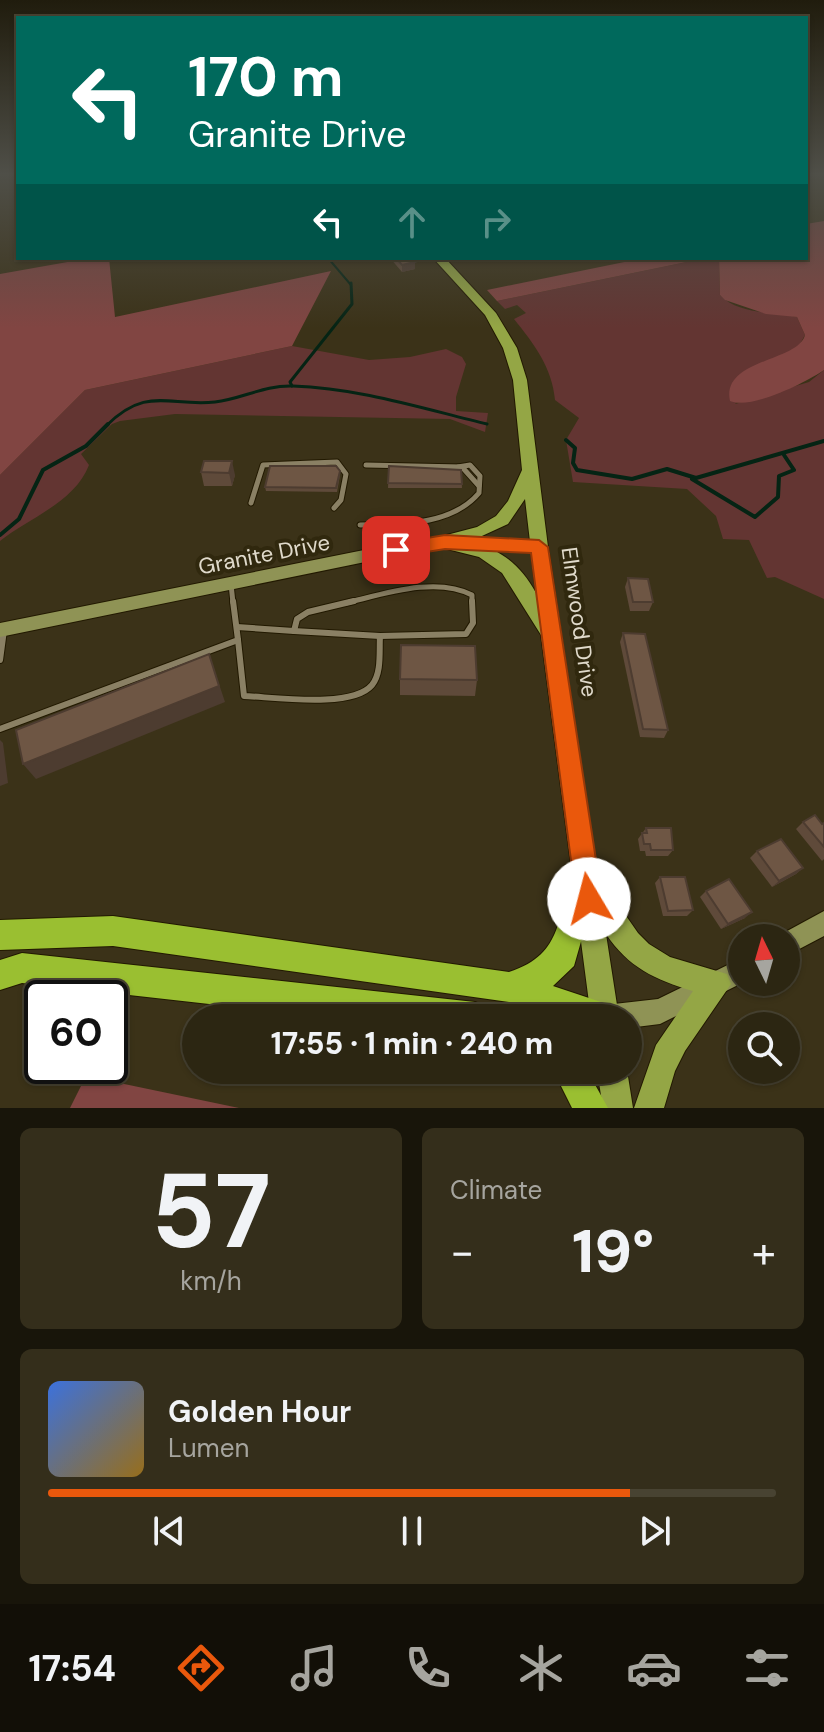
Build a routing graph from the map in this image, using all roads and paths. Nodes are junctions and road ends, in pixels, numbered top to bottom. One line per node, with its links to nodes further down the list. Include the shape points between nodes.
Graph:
1 (441, 260): 3 (main road, Elmwood Drive, via 490,313 510,348 520,380)
2 (366, 465): 6 (lane, via 475,468 479,487 475,500 452,514)
3 (529, 472): 7 (main road, via 503,523); 8 (main road, Elmwood Drive)
4 (251, 503): 5 (lane, via 263,465 337,462 346,474)
5 (334, 508)
6 (360, 525)
7 (445, 542): 8 (street, Granite Drive); 9 (street, Granite Drive); 14 (main road, via 485,549 505,562)
8 (539, 547): 14 (main road, Elmwood Drive)
9 (231, 583): 10 (lane); 11 (street, Granite Drive)
10 (237, 627): 12 (lane); 15 (lane)
11 (2, 630): 16 (lane)
12 (294, 631): 13 (lane); 13 (lane, via 297,619 308,612 411,590 453,587 472,595 473,623 466,634)
13 (380, 636): 15 (lane, via 373,685 345,699 244,696)
14 (551, 639): 18 (main road, Elmwood Drive)
15 (238, 640): 17 (lane)
16 (0, 660)
17 (0, 729)
18 (586, 875): 23 (main road, via 625,941 644,960 663,970); 26 (highway, via 563,955 540,977); 29 (main road, Elmwood Drive)
19 (824, 923): 21 (street)
20 (0, 935): 26 (highway, via 113,931)
21 (800, 936)
22 (0, 975): 27 (highway, via 22,968)
23 (728, 977)
24 (728, 978): 30 (street, via 660,1011)
25 (728, 979): 35 (main road, via 672,1040)
26 (509, 987): 28 (highway)
27 (348, 1004)
28 (562, 1004)
29 (603, 1004)
30 (642, 1013)
31 (577, 1084): 33 (highway)
32 (614, 1084): 34 (main road)
33 (591, 1108)
34 (618, 1108)
35 (649, 1108)

